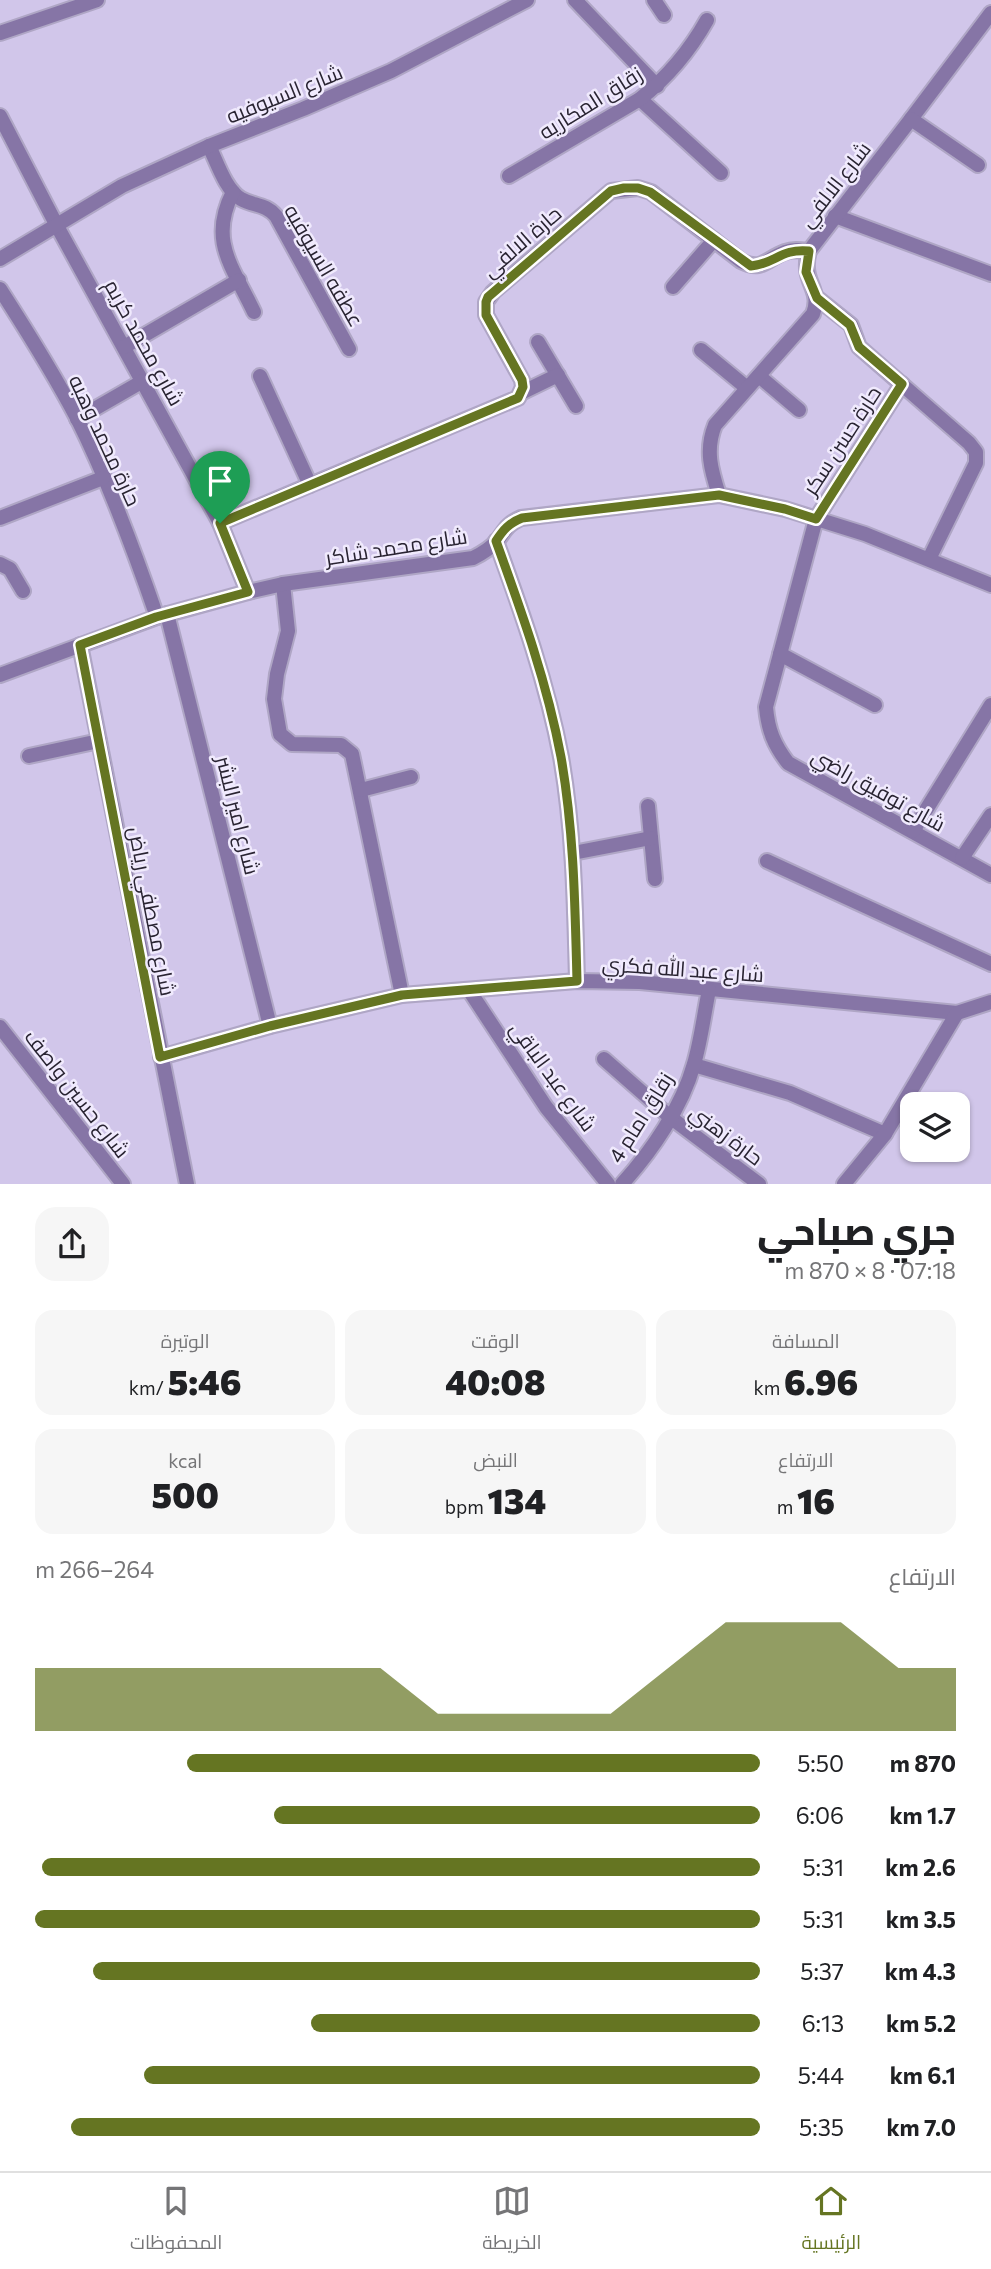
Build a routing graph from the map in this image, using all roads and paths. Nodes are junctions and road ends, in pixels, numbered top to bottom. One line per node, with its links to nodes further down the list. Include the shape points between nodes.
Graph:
1 (97, 0): 8 (street)
2 (527, 0): 13 (street, شارع السيوفيه, via 390,71)
3 (575, 0): 9 (street)
4 (654, 0): 6 (street)
5 (991, 13): 12 (street, شارع الالفي)
6 (664, 15)
7 (707, 20): 9 (street, زقاق المكاريه, via 677,66)
8 (0, 33)
9 (657, 86): 10 (street, زقاق المكاريه)
10 (640, 99): 15 (street); 16 (street, زقاق المكاريه)
11 (0, 116): 19 (street, شارع محمد كريم)
12 (911, 119): 14 (street); 18 (street, شارع الالفي)
13 (209, 146): 17 (street); 19 (street, شارع السيوفيه, via 122,186)
14 (985, 165)
15 (721, 173)
16 (509, 176)
17 (233, 192): 24 (street, via 221,229); 31 (street, عطفه السيوفيه, via 276,216)
18 (835, 216): 21 (street, شارع الالفي); 23 (street)
19 (57, 226): 22 (street, شارع السيوفيه); 30 (street, شارع محمد كريم)
20 (714, 240): 21 (street, حارة الالفي, via 751,266 794,249); 25 (street); 39 (street, حارة الالفي, via 650,192 638,188 611,191 486,302 486,315 522,380)
21 (809, 251): 27 (street, شارع الالفي, via 806,272)
22 (0, 259)
23 (991, 274)
24 (239, 280): 28 (street); 30 (street)
25 (673, 287)
26 (0, 289): 42 (street, حارة محمد وهبه)
27 (817, 298): 35 (street, via 813,314); 37 (street, via 850,325 859,347)
28 (254, 312)
29 (538, 342): 33 (street)
30 (124, 348): 36 (street, شارع محمد كريم)
31 (349, 349)
32 (701, 350): 38 (street)
33 (558, 375): 39 (street); 40 (street)
34 (260, 376): 44 (street)
35 (759, 376): 38 (street); 41 (street)
36 (144, 381): 42 (street); 48 (street, شارع محمد كريم)
37 (902, 384): 47 (street, حارة حسن سكر); 50 (street, via 976,452 976,463)
38 (747, 388): 45 (street, via 709,438)
39 (521, 393): 44 (street, via 513,402)
40 (576, 406)
41 (799, 411)
42 (77, 419): 43 (street, حارة محمد وهبه)
43 (103, 478): 46 (street); 56 (street, حارة محمد وهبه)
44 (310, 485): 48 (street)
45 (719, 495): 47 (street, شارع محمد شاكر); 49 (street, شارع محمد شاكر, via 522,518 511,523)
46 (0, 518)
47 (816, 519): 50 (street, شارع محمد شاكر); 58 (street, شارع توفيق راضي)
48 (220, 523): 55 (street, شارع محمد كريم)
49 (496, 541): 52 (street, شارع محمد شاكر, via 473,558); 70 (street, via 534,648 561,757)
50 (929, 559): 53 (street, شارع محمد شاكر)
51 (0, 564): 54 (street, via 10,569)
52 (283, 584): 55 (street, شارع محمد شاكر); 65 (street, via 288,631 274,699 280,734 292,744 347,748)
53 (991, 585)
54 (23, 592)
55 (248, 592): 56 (street, شارع محمد شاكر)
56 (162, 616): 57 (street, شارع محمد شاكر); 82 (street, شارع امير البشر)
57 (80, 645): 59 (street, شارع محمد شاكر); 62 (street, شارع مصطفي رياض)
58 (780, 654): 60 (street); 68 (street, شارع توفيق راضي, via 766,707 775,747 788,763)
59 (0, 675)
60 (875, 705)
61 (991, 705): 68 (street)
62 (99, 741): 63 (street); 84 (street, شارع مصطفي رياض)
63 (29, 756)
64 (411, 777): 65 (street)
65 (361, 790): 79 (street)
66 (648, 806): 69 (street)
67 (991, 815): 71 (street)
68 (913, 831): 71 (street, شارع توفيق راضي)
69 (651, 838): 70 (street); 74 (street)
70 (573, 853): 76 (street)
71 (962, 858): 73 (street, شارع توفيق راضي)
72 (766, 861): 75 (street)
73 (991, 875)
74 (655, 879)
75 (991, 964)
76 (577, 981): 77 (street, شارع عبد الله فكري); 78 (street, شارع عبد الله فكري)
77 (469, 990): 79 (street, شارع عبد الله فكري); 91 (street, شارع عبد الباقي, via 546,1107)
78 (709, 990): 81 (street, شارع عبد الله فكري); 86 (street, زقاق امام 4)
79 (402, 995): 82 (street, شارع عبد الله فكري)
80 (991, 1002): 81 (street)
81 (957, 1013): 88 (street)
82 (270, 1026): 84 (street, شارع عبد الله فكري)
83 (0, 1027): 89 (street, شارع حسين واصف)
84 (160, 1057): 90 (street, شارع مصطفي رياض)
85 (604, 1059): 87 (street, حارة زهني)
86 (694, 1066): 87 (street, زقاق امام 4); 88 (street, via 790,1093)
87 (670, 1117): 92 (street, زقاق امام 4); 93 (street, حارة زهني)
88 (885, 1134): 94 (street)
89 (123, 1184)
90 (187, 1184)
91 (608, 1184)
92 (622, 1184)
93 (759, 1184)
94 (844, 1184)

